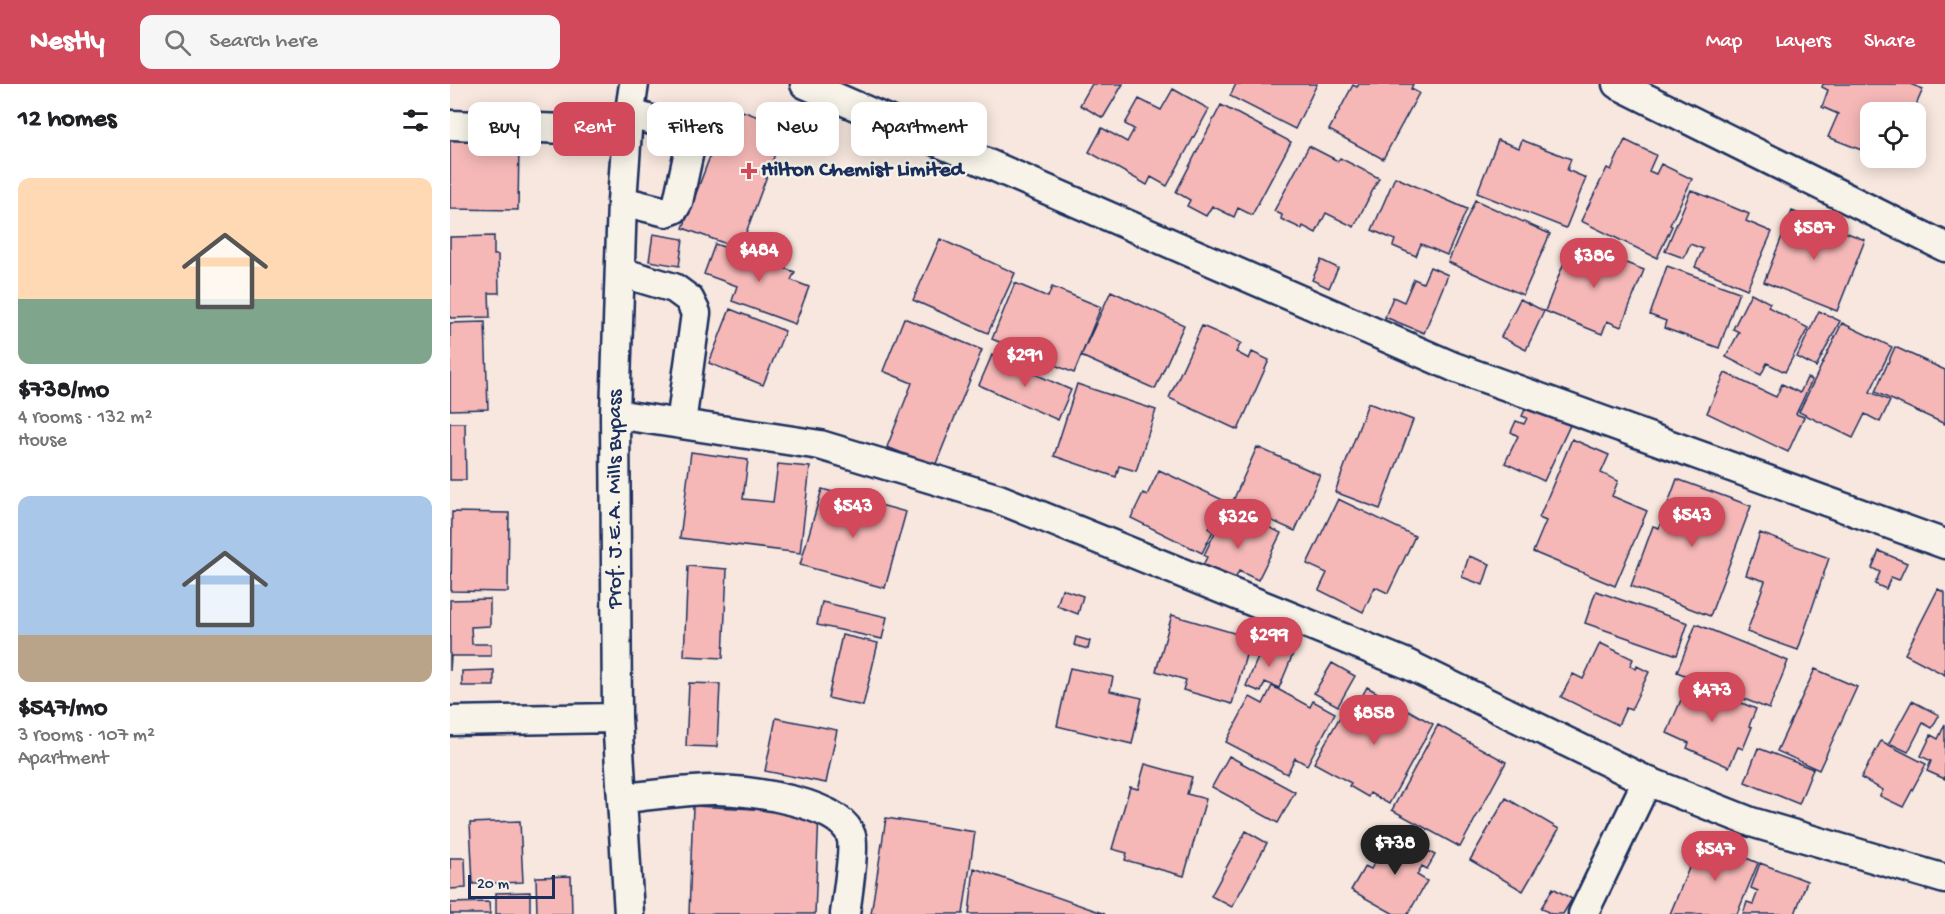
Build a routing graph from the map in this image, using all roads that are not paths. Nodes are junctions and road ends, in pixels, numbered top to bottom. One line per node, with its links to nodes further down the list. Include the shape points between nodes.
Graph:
1 (634, 84): 4 (street, Prof. J.E.A. Mills Bypass)
2 (805, 84): 14 (street, via 1454,366)
3 (1617, 84): 10 (street)
4 (631, 102)
5 (553, 123): 7 (street)
6 (635, 123): 9 (street, via 681,130 688,133 691,142 674,209 666,212)
7 (450, 124)
8 (625, 156): 9 (street, Prof. J.E.A. Mills Bypass)
9 (622, 201): 11 (street, Prof. J.E.A. Mills Bypass)
10 (1945, 247)
11 (620, 272): 12 (street, Prof. J.E.A. Mills Bypass); 13 (street, via 674,288 689,299 696,313)
12 (615, 414): 13 (street); 15 (street, Prof. J.E.A. Mills Bypass)
13 (681, 424): 17 (street, via 820,445 999,499 1405,663)
14 (1945, 544)
15 (617, 718): 16 (street); 18 (street, Prof. J.E.A. Mills Bypass)
16 (450, 721)
17 (1647, 781): 19 (street, via 1751,822); 22 (street)
18 (622, 798): 20 (street, Prof. J.E.A. Mills Bypass); 21 (street, via 717,790 775,796 829,812 845,823 852,838)
19 (1945, 879)
20 (629, 914)
21 (845, 914)
22 (1583, 914)

